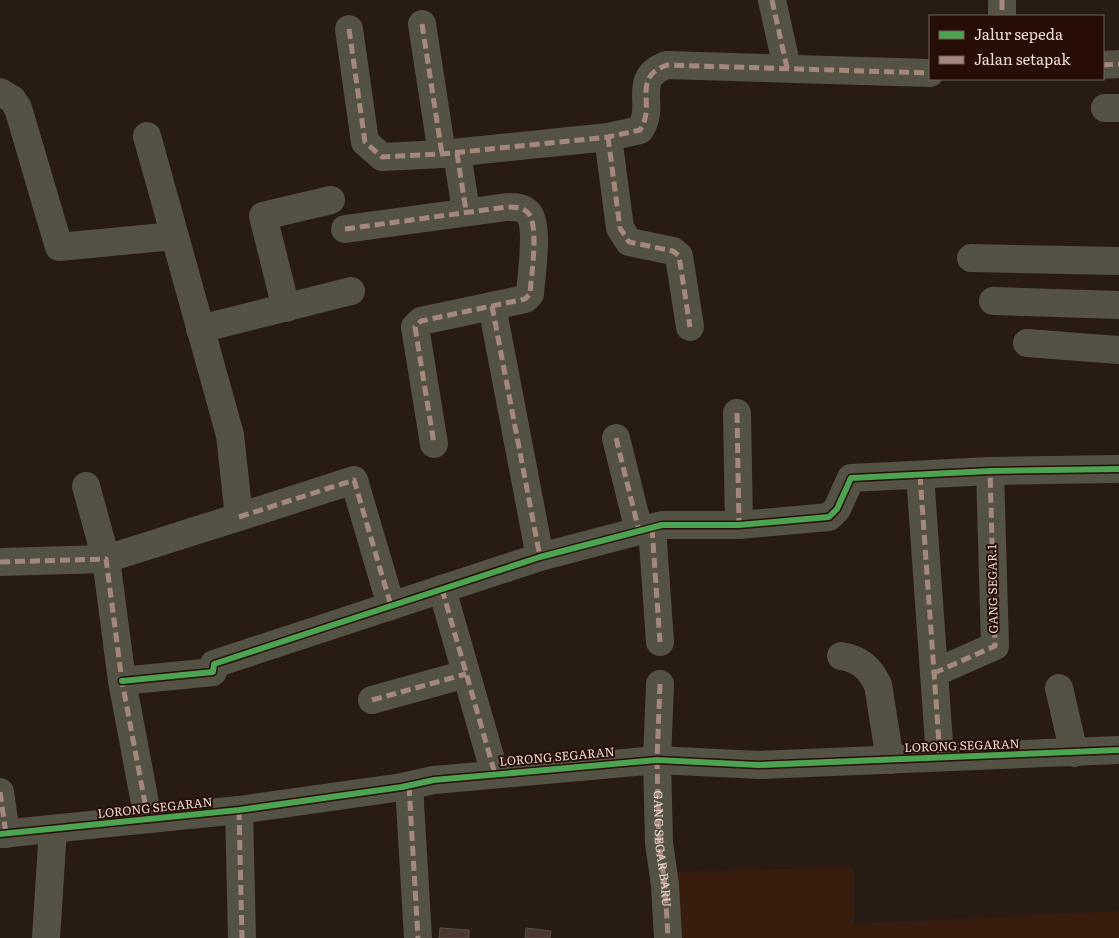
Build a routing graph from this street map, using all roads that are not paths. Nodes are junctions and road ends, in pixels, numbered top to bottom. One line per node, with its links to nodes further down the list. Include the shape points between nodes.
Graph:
1 (772, 0): 8 (street)
2 (1002, 0): 3 (street)
3 (1002, 15)
4 (422, 24): 13 (street)
5 (349, 29): 13 (street, via 365,142 382,157)
6 (1119, 64): 7 (street)
7 (1104, 65)
8 (787, 68): 9 (street); 12 (street, via 667,65 653,70 648,80 645,123 640,130)
9 (929, 73)
10 (0, 92): 17 (street, via 12,98 18,108 59,247)
11 (147, 136): 17 (street)
12 (608, 137): 13 (street); 25 (street, via 620,228 628,242 673,251 678,256)
13 (449, 153): 15 (street)
14 (331, 200): 24 (street, via 263,216)
15 (466, 211): 16 (street); 23 (street, via 520,208 529,214 534,228 530,294 525,299)
16 (345, 229)
17 (174, 236): 26 (street)
18 (971, 258): 19 (street)
19 (1119, 262)
20 (351, 291): 24 (street)
21 (993, 301): 22 (street)
22 (1119, 305)
23 (492, 306): 31 (street, via 421,321 415,327); 39 (street)
24 (286, 308): 26 (street)
25 (690, 326)
26 (200, 330): 36 (street, via 230,435)
27 (1027, 343): 28 (street)
28 (1119, 350)
29 (737, 412): 37 (street)
30 (616, 438): 38 (street)
31 (434, 444)
32 (1119, 470): 33 (street)
33 (990, 471): 34 (street); 46 (street, GANG SEGAR.1, via 994,646)
34 (920, 475): 37 (street, via 851,478 837,509 829,517); 46 (street)
35 (86, 486): 40 (street)
36 (239, 517): 40 (street); 43 (street, via 354,480)
37 (739, 525): 38 (street, via 662,526)
38 (645, 530): 39 (street); 44 (street)
39 (540, 557): 42 (street)
40 (106, 559): 41 (street); 48 (street)
41 (0, 562)
42 (442, 589): 43 (street); 47 (street)
43 (391, 606): 48 (street, via 214,664 213,672 207,674)
44 (660, 642)
45 (842, 656): 56 (street, via 854,658 874,675)
46 (934, 673): 54 (street)
47 (466, 674): 51 (street); 57 (street)
48 (122, 681): 61 (street)
49 (660, 684): 55 (street, GANG SEGAR BARU)
50 (1059, 688): 53 (street)
51 (372, 700)
52 (1119, 750): 53 (street, LORONG SEGARAN)
53 (1074, 752): 54 (street, LORONG SEGARAN)
54 (940, 758): 56 (street, LORONG SEGARAN)
55 (657, 760): 56 (street, LORONG SEGARAN, via 759,765); 57 (street, LORONG SEGARAN); 67 (street, GANG SEGAR BARU, via 659,843)
56 (890, 760)
57 (495, 774): 58 (street, LORONG SEGARAN)
58 (409, 786): 60 (street, LORONG SEGARAN); 66 (street)
59 (0, 792): 63 (street)
60 (239, 810): 61 (street, LORONG SEGARAN); 65 (street)
61 (148, 820): 62 (street, LORONG SEGARAN)
62 (53, 829): 63 (street, LORONG SEGARAN); 64 (street)
63 (3, 834)
64 (46, 938)
65 (242, 938)
66 (418, 938)
67 (668, 938)

